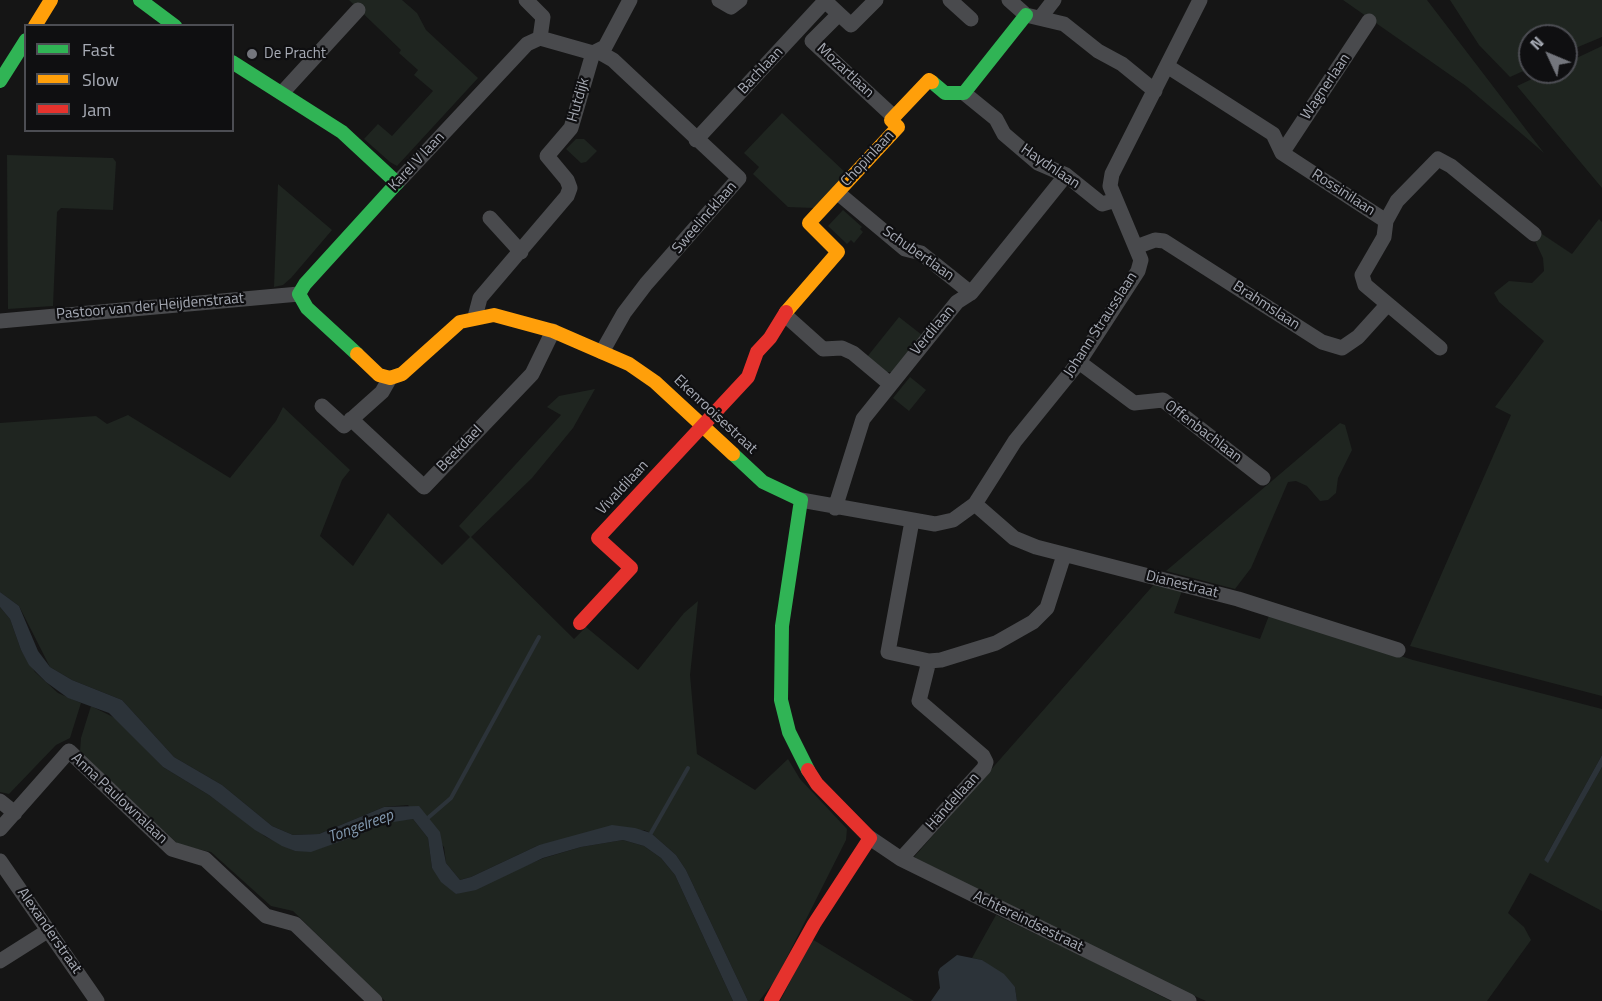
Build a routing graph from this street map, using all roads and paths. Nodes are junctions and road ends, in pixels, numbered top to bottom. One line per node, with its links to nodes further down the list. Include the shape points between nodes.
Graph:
1 (51, 0): 18 (street)
2 (140, 0): 19 (street)
3 (526, 0): 20 (street, via 543,17)
4 (630, 0): 22 (street, Hutdijk, via 605,46)
5 (719, 0): 6 (street, via 731,8)
6 (740, 0)
7 (876, 0): 14 (street, via 851,25)
8 (950, 0): 16 (street)
9 (1009, 0): 15 (street)
10 (1054, 0): 15 (street)
11 (1200, 0): 24 (street, Johann Strausslaan)
12 (825, 1): 14 (street); 30 (street, Bachlaan)
13 (358, 10): 27 (street)
14 (839, 14): 29 (street, Mozartlaan, via 813,41)
15 (1033, 16): 26 (street, via 1064,24); 28 (street)
16 (970, 19)
17 (1369, 21): 31 (street, Wagnerlaan)
18 (36, 24)
19 (172, 24)
20 (540, 38): 22 (street); 33 (street, Karel V laan, via 527,44)
21 (24, 43): 25 (street)
22 (596, 52): 30 (street, Sweelincklaan, via 613,60); 40 (street, Hutdijk, via 572,128 547,156 570,188 567,196)
23 (234, 63): 27 (street)
24 (1167, 66): 26 (street, Johann Strausslaan); 31 (street, Rossinilaan, via 1273,134)
25 (0, 81)
26 (1155, 91): 35 (street, Johann Strausslaan, via 1112,174 1110,186)
27 (282, 93): 33 (street, via 342,132)
28 (964, 93): 29 (street, Chopinlaan, via 945,93 929,80); 32 (street, Haydnlaan, via 996,119 1004,134 1038,163)
29 (894, 117): 34 (street, Chopinlaan, via 891,120 898,127)
30 (696, 140): 49 (street, Sweelincklaan, via 739,178 646,284)
31 (1282, 153): 37 (street, Rossinilaan)
32 (1066, 175): 35 (street, Haydnlaan, via 1102,204); 41 (street, Verdilaan)
33 (397, 183): 42 (street, Karel V laan)
34 (838, 192): 41 (street, Schubertlaan, via 905,249 921,252); 44 (street, Chopinlaan, via 809,223 838,252 790,304)
35 (1116, 200): 39 (street, Johann Strausslaan)
36 (490, 218): 40 (street)
37 (1386, 221): 38 (street, Rossinilaan, via 1397,201 1438,159); 43 (street, via 1384,237 1362,275 1365,285)
38 (1534, 234)
39 (1136, 247): 43 (street, Brahmslaan, via 1164,241 1322,342 1342,348 1358,337); 50 (street, Johann Strausslaan, via 1138,271)
40 (521, 252): 45 (street, Hutdijk, via 480,298)
41 (970, 293): 52 (street, Verdilaan, via 957,302)
42 (299, 294): 46 (street, Pastoor van der Heijdenstraat); 51 (street, via 307,308 371,368)
43 (1386, 305): 48 (street)
44 (785, 315): 52 (street, via 823,349 842,348 853,353); 55 (street, Chopinlaan, via 757,352 748,376)
45 (475, 317): 47 (street, Ekenrooisestraat, via 494,315); 51 (street, via 460,322 402,374)
46 (0, 321)
47 (553, 331): 49 (street, Ekenrooisestraat); 54 (street, Beekdael, via 532,374 424,487)
48 (1440, 348)
49 (602, 352): 55 (street, Ekenrooisestraat, via 656,382)
50 (1079, 362): 56 (street, Offenbachlaan, via 1134,403 1162,400); 58 (street, Johann Strausslaan, via 1015,441)
51 (390, 378): 54 (street, via 382,392)
52 (890, 384): 59 (street, Verdilaan, via 863,419)
53 (322, 406): 54 (street, Beekdael, via 344,426)
54 (351, 419)
55 (703, 426): 57 (street, Ekenrooisestraat, via 763,482); 62 (street, Vivaldilaan, via 598,538 631,568)
56 (1263, 478)
57 (801, 500): 59 (street, Johann Strausslaan); 68 (street, via 782,626 781,700 789,732 812,776)
58 (975, 504): 60 (street, Johann Strausslaan, via 953,520 935,524); 61 (street, Dianestraat, via 1014,538)
59 (835, 508): 60 (street, Johann Strausslaan)
60 (912, 521): 64 (street, via 888,652)
61 (1064, 555): 63 (street, Dianestraat, via 1238,599); 64 (street, via 1047,608 1033,622 976,650)
62 (580, 623)
63 (1398, 650)
64 (929, 661): 69 (street, Händellaan, via 919,701 986,762)
65 (0, 801): 66 (street)
66 (15, 813): 67 (street, Anna Paulownalaan); 74 (street, Anna Paulownalaan, via 69,751 172,849 205,859 266,916 295,924)
67 (0, 829)
68 (870, 838): 69 (street, Achtereindsestraat); 75 (street, via 814,924)
69 (901, 859): 76 (street, Achtereindsestraat)
70 (0, 861): 71 (street, Alexanderstraat)
71 (49, 930): 72 (street); 73 (street, Alexanderstraat)
72 (0, 960)
73 (97, 1001)
74 (375, 1001)
75 (771, 1001)
76 (1189, 1001)

